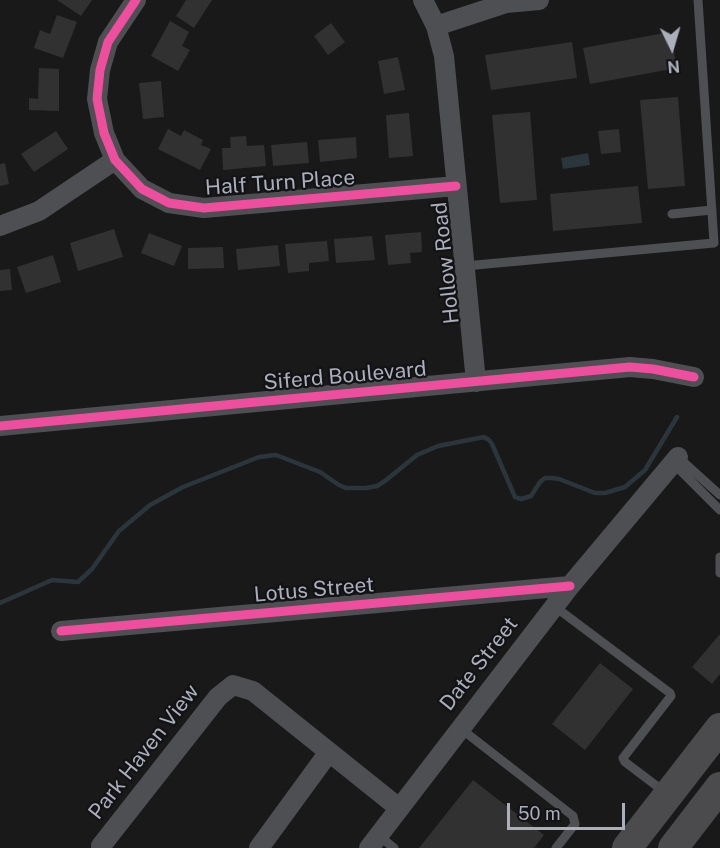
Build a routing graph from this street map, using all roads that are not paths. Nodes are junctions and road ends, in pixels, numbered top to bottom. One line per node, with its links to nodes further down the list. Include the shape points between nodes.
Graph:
1 (136, 0): 6 (street, Half Turn Place, via 108,42 100,70 97,99)
2 (423, 0): 5 (street, Hollow Road)
3 (539, 0): 5 (street, via 506,3)
4 (698, 0): 8 (lane)
5 (436, 26): 7 (street, Hollow Road, via 444,56)
6 (115, 160): 7 (street, Half Turn Place, via 142,189 169,203 204,208); 10 (street, via 39,212)
7 (456, 186): 11 (street, Hollow Road)
8 (712, 210): 9 (lane); 11 (lane, via 714,243)
9 (672, 214)
10 (0, 226)
11 (465, 266): 13 (street, Hollow Road)
12 (693, 377): 13 (street, Siferd Boulevard, via 630,368)
13 (476, 382): 14 (street, Siferd Boulevard)
14 (0, 426)
15 (676, 460): 16 (lane); 17 (lane); 20 (street, Date Street)
16 (720, 495)
17 (720, 510)
18 (720, 557): 19 (lane)
19 (720, 573)
20 (570, 586): 21 (street, Date Street); 22 (street, Lotus Street)
21 (554, 606): 23 (street, Date Street); 27 (lane, via 670,693 623,758)
22 (61, 631)
23 (460, 728): 28 (street, Date Street); 34 (lane, via 573,816 575,824)
24 (720, 728): 27 (main road)
25 (329, 752): 28 (street, Park Haven View); 31 (street, Park Haven View, via 254,691 233,685 218,697); 32 (street)
26 (720, 787): 35 (main road)
27 (668, 795): 29 (main road)
28 (399, 808): 30 (street, Date Street)
29 (639, 840)
30 (374, 842): 33 (lane)
31 (102, 847)
32 (258, 848)
33 (394, 848)
34 (556, 848)
35 (673, 848)

